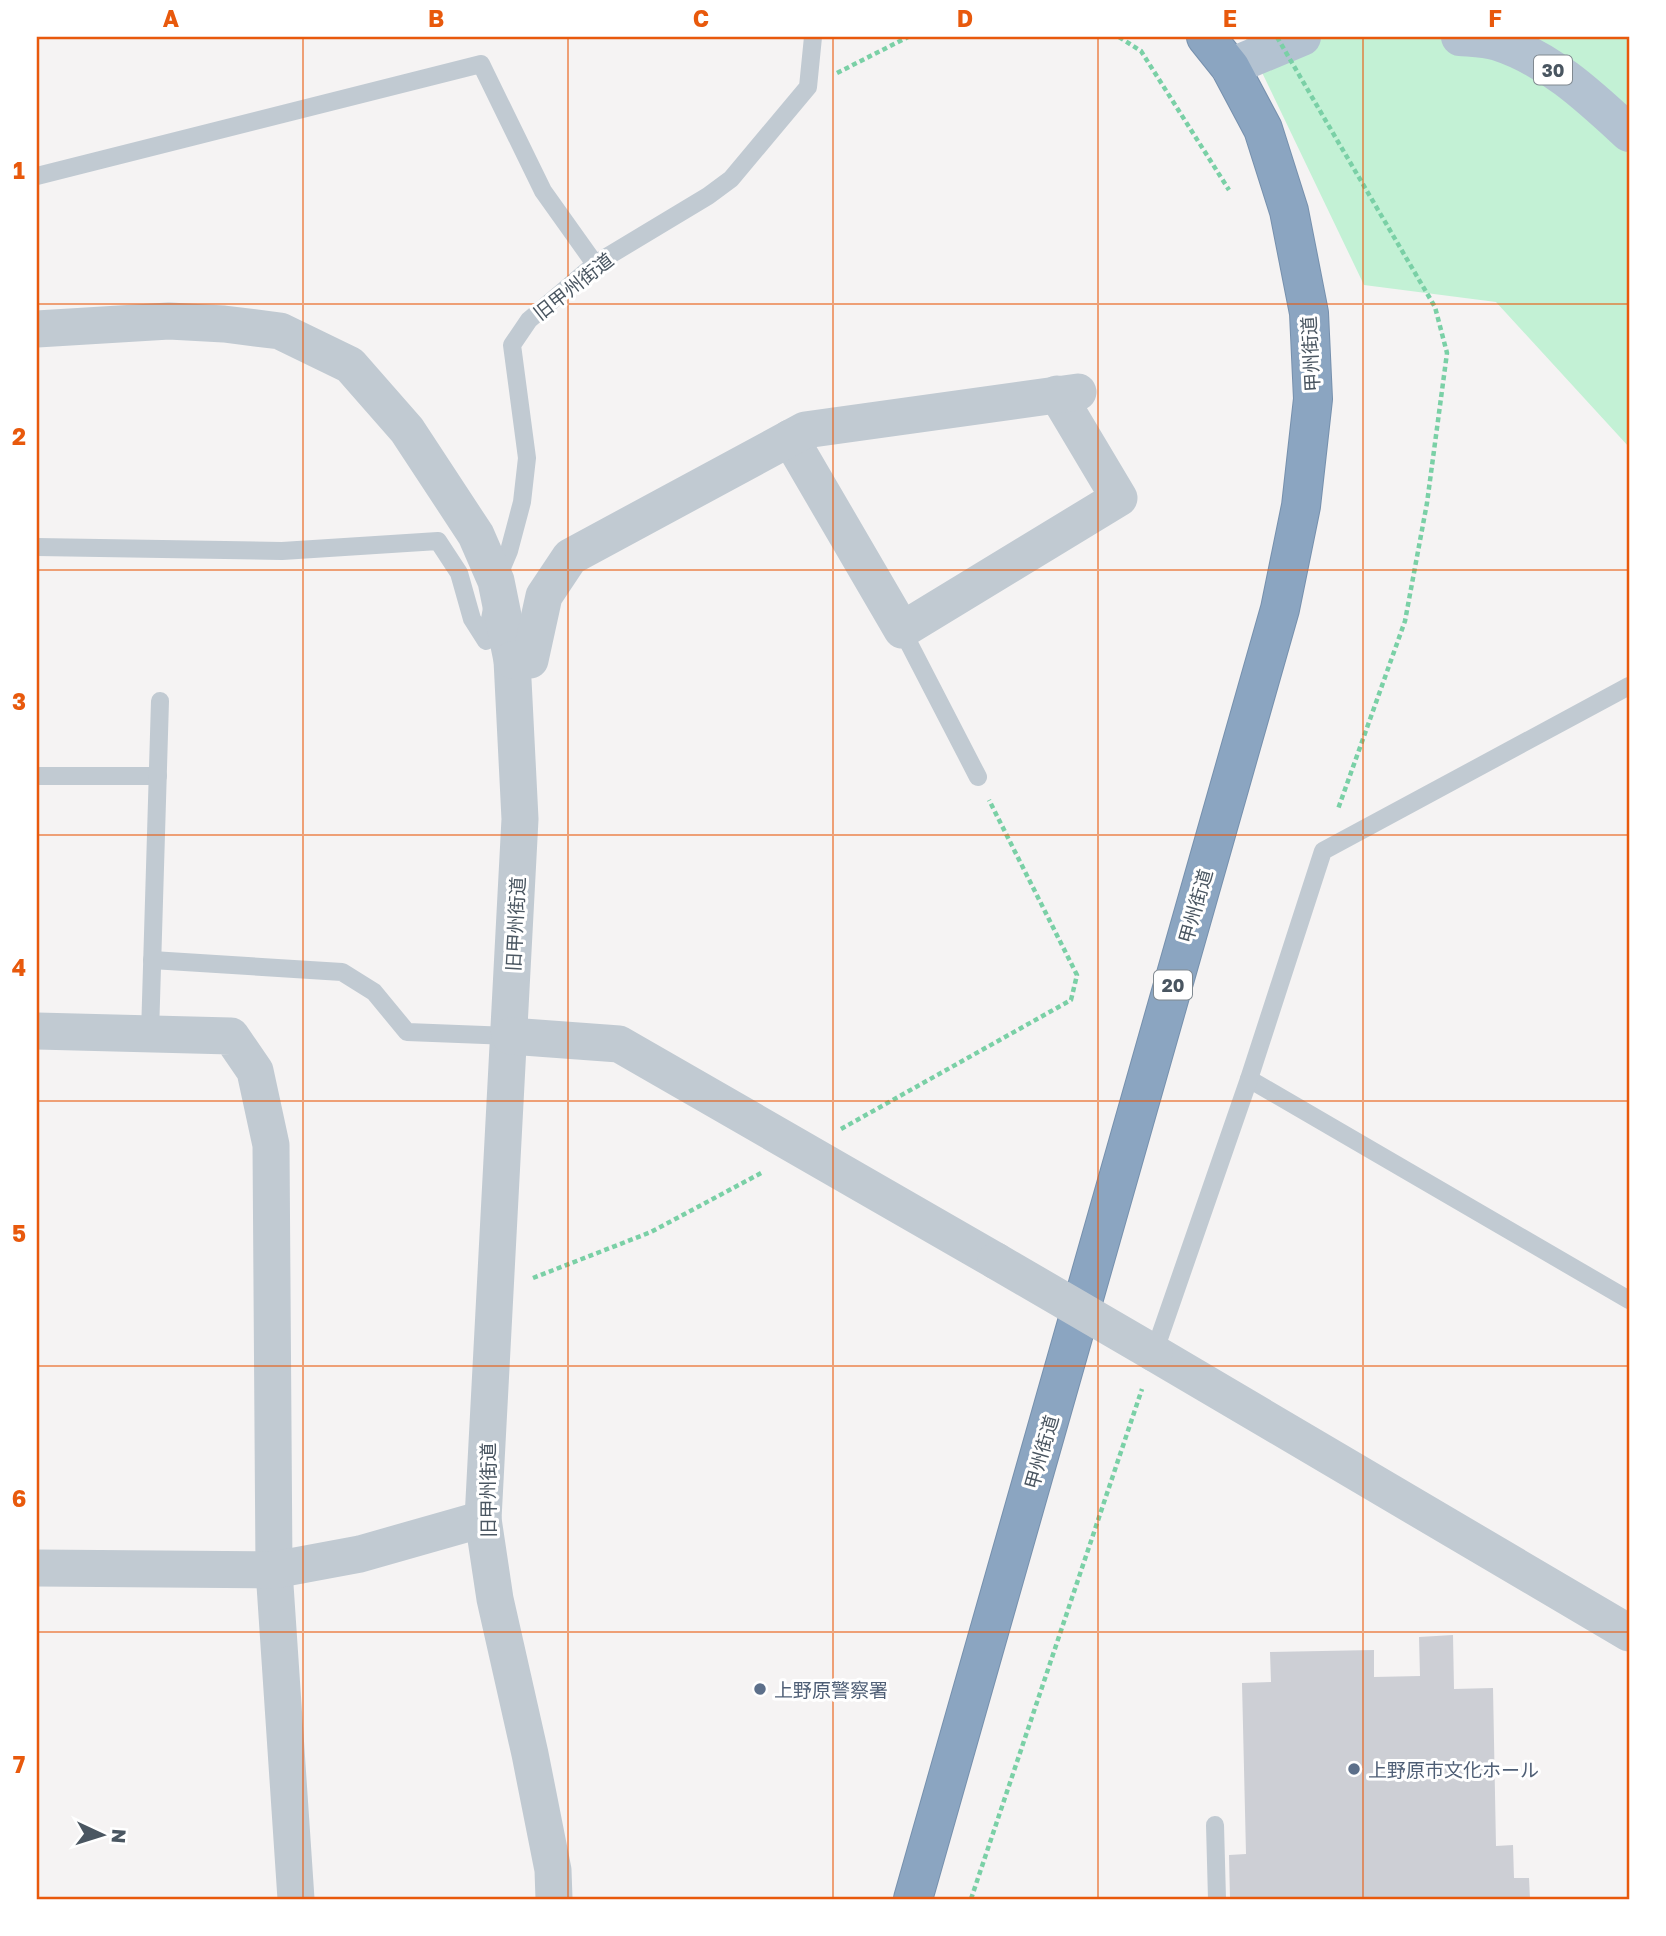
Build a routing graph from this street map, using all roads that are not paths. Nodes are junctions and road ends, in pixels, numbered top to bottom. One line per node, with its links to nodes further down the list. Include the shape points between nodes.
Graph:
1 (813, 37): 8 (lane, 旧甲州街道, via 808,87 731,179)
2 (1206, 37): 5 (highway, 甲州街道 / 20)
3 (1303, 37): 5 (main road)
4 (1460, 37): 6 (main road, 30, via 1496,41 1536,59 1577,85)
5 (1230, 66): 34 (highway, 甲州街道 / 20, via 1263,129 1289,211 1309,313 1313,399 1301,506 1280,609)
6 (1629, 133)
7 (37, 176): 8 (lane, via 481,64 543,191)
8 (595, 264): 12 (lane, 旧甲州街道, via 529,320 512,345 527,458 522,502)
9 (37, 329): 12 (street, via 169,321 224,324 280,331 350,365 407,430 476,535)
10 (790, 438): 13 (street); 13 (street, via 805,430 1067,393 1118,498); 14 (street, via 569,556 544,596 530,660)
11 (37, 547): 12 (lane, via 282,551 438,541 459,573 472,618 486,640)
12 (496, 581): 14 (street, 旧甲州街道)
13 (902, 630): 19 (lane)
14 (512, 660): 23 (street, 旧甲州街道, via 520,819)
15 (1629, 687): 24 (lane, via 1323,851)
16 (160, 701): 18 (lane)
17 (37, 776): 18 (lane)
18 (158, 776): 20 (lane)
19 (978, 777)
20 (152, 960): 22 (lane); 23 (lane, via 342,972 374,992 407,1032)
21 (37, 1031): 22 (street)
22 (150, 1034): 29 (street, via 231,1036 255,1071 271,1145)
23 (510, 1036): 26 (street, bridge, via 619,1044); 27 (street, 旧甲州街道)
24 (1250, 1079): 25 (lane); 26 (lane)
25 (1629, 1300)
26 (1154, 1353): 30 (street)
27 (483, 1519): 29 (street, via 360,1554); 33 (street, 旧甲州街道, via 495,1599 553,1870)
28 (37, 1568): 29 (street)
29 (274, 1570): 32 (street)
30 (1629, 1633)
31 (1215, 1825): 35 (lane)
32 (296, 1899)
33 (554, 1899)
34 (914, 1899)
35 (1217, 1899)

